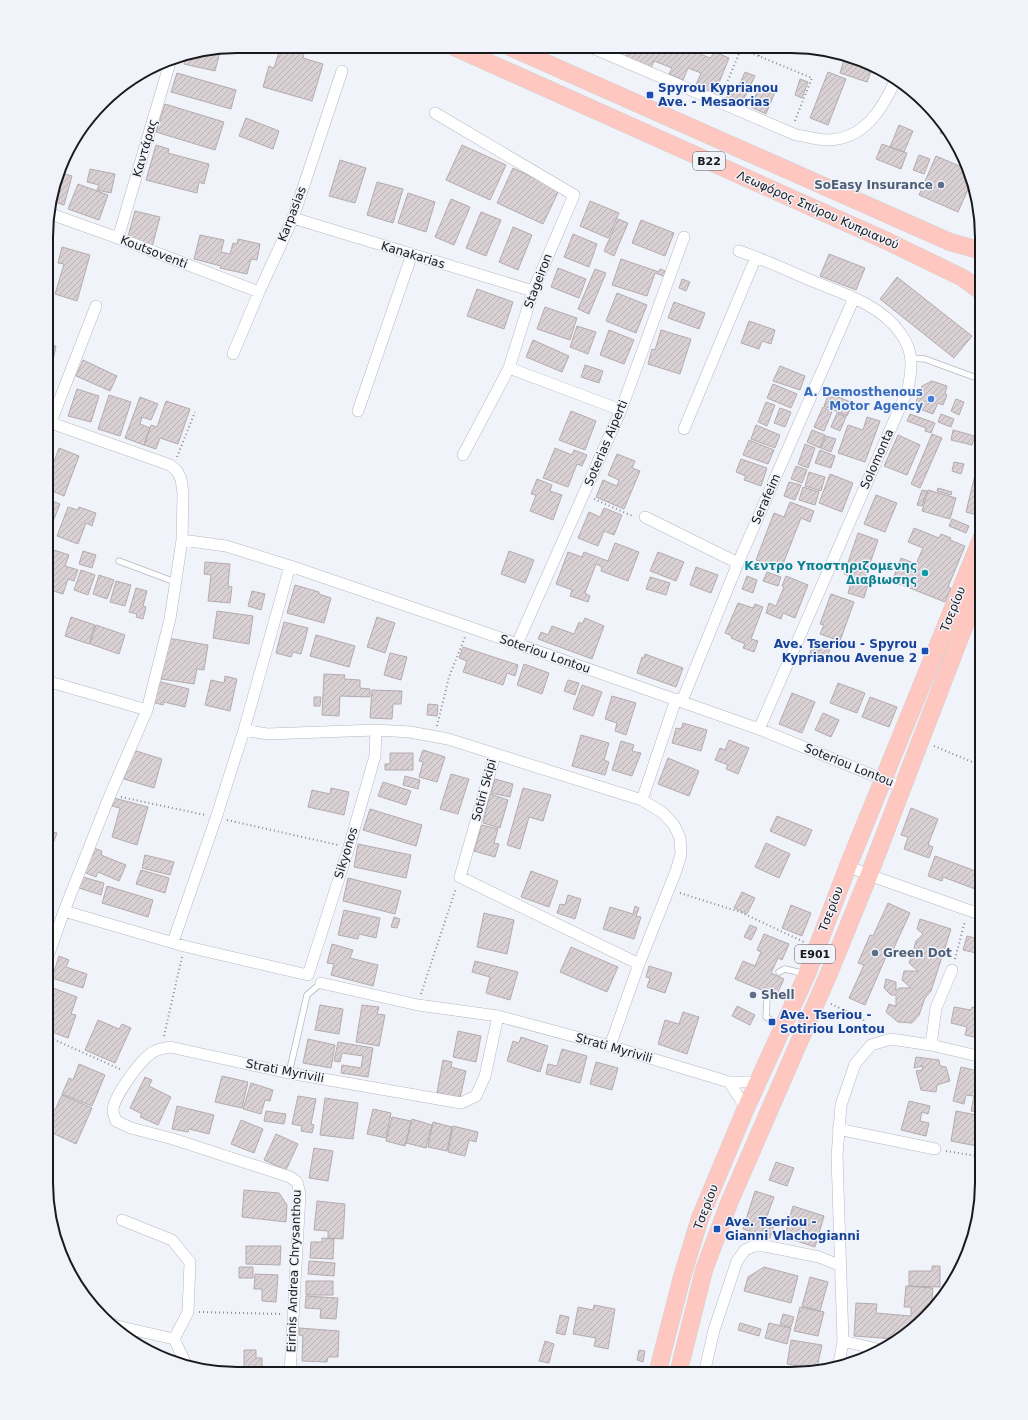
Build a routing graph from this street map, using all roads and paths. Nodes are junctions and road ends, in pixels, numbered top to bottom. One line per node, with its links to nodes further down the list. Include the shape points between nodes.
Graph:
1 (467, 53): 22 (main road, Λεωφόρος Σπύρου Κυπριανού / B22, via 888,241 963,278)
2 (524, 53): 18 (main road, Λεωφόρος Σπύρου Κυπριανού / B22, via 950,242)
3 (604, 53): 11 (street)
4 (739, 53): 11 (path)
5 (751, 53): 7 (path)
6 (760, 53): 7 (path)
7 (759, 56): 13 (path, via 812,78)
8 (169, 66): 17 (street, Καντάρας)
9 (342, 70): 15 (street, Karpasias)
10 (894, 84): 13 (street, via 870,122 851,136 826,140)
11 (719, 102): 13 (street)
12 (435, 114): 23 (street, Stageiron, via 574,195)
13 (790, 132)
14 (55, 215): 17 (street, Koutsoventi)
15 (293, 218): 20 (street, Kanakarias); 24 (street, Karpasias)
16 (684, 237): 31 (street, Soterias Aiperti)
17 (118, 238): 24 (street, Koutsoventi)
18 (975, 249)
19 (739, 251): 21 (street, Solomonta)
20 (412, 254): 23 (street, Kanakarias); 32 (street)
21 (756, 257): 25 (street, Solomonta); 36 (street)
22 (975, 287)
23 (533, 291): 29 (street, Stageiron)
24 (259, 292): 27 (street, Karpasias)
25 (854, 298): 28 (street, Solomonta, via 890,320 902,334); 44 (street, Serafeim)
26 (96, 306): 34 (street)
27 (233, 354)
28 (912, 358): 30 (lane, via 925,358); 53 (street, Solomonta, via 908,389)
29 (509, 368): 31 (street); 37 (street, Stageiron)
30 (975, 377)
31 (621, 410): 39 (street, Soterias Aiperti)
32 (358, 411)
33 (195, 412): 38 (path)
34 (53, 417)
35 (53, 428): 38 (street)
36 (684, 430)
37 (463, 455)
38 (173, 467): 41 (street, via 181,479 183,493)
39 (583, 495): 40 (path, via 630,515); 49 (street, Soterias Aiperti)
40 (645, 517): 44 (street)
41 (182, 540): 45 (street, Soteriou Lontou, via 226,546); 46 (street)
42 (975, 554): 60 (main road, Τσερίου / E901)
43 (119, 561): 46 (lane)
44 (738, 564): 51 (street, Serafeim)
45 (290, 566): 48 (street, Soteriou Lontou); 54 (street)
46 (175, 582): 52 (street, via 170,619)
47 (975, 598): 57 (main road, Τσερίου / E901)
48 (469, 627): 49 (street, Soteriou Lontou); 56 (path, via 449,677)
49 (517, 644): 51 (street, Soteriou Lontou)
50 (53, 683): 52 (street)
51 (679, 700): 53 (street, Soteriou Lontou); 63 (street, Serafeim)
52 (147, 710): 62 (street)
53 (759, 729): 60 (street, Soteriou Lontou)
54 (244, 730): 55 (street, Sotiri Skipi, via 267,734); 64 (street)
55 (376, 730): 56 (street, Sotiri Skipi, via 410,732); 65 (street, Sikyonos, via 375,756)
56 (434, 737): 58 (street, Sotiri Skipi, via 448,739)
57 (920, 740): 59 (path); 61 (main road, Τσερίου / E901)
58 (495, 755): 63 (street); 68 (street, Sotiri Skipi)
59 (975, 763)
60 (883, 780): 61 (street, Soteriou Lontou); 66 (main road, Τσερίου / E901)
61 (902, 787): 67 (main road, Τσερίου / E901)
62 (110, 795): 64 (path); 71 (street)
63 (642, 800): 69 (street, via 663,813 674,825 680,838 681,854)
64 (216, 818): 65 (path); 74 (street)
65 (348, 847): 75 (street, Sikyonos, via 308,976)
66 (848, 866): 67 (street); 76 (main road, Τσερίου / E901)
67 (869, 875): 70 (street); 82 (main road, Τσερίου / E901)
68 (460, 878): 77 (street); 84 (path)
69 (669, 890): 76 (path, via 740,912); 77 (street)
70 (968, 910): 72 (street); 78 (path)
71 (64, 911): 73 (street); 74 (street)
72 (975, 912)
73 (53, 942)
74 (173, 942): 75 (street)
75 (184, 946): 91 (path, via 165,1032)
76 (817, 947): 80 (main road, Τσερίου / E901)
77 (639, 964): 90 (street)
78 (952, 970): 89 (street, via 936,1008)
79 (779, 972): 80 (lane, via 785,970)
80 (807, 974): 86 (main road, Τσερίου / E901)
81 (321, 983): 84 (street, Strati Myrivili); 93 (lane, via 307,994)
82 (819, 998): 88 (path, via 863,1019); 114 (main road, Τσερίου / E901, via 729,1203 704,1270)
83 (767, 999): 86 (lane, via 766,1017)
84 (418, 1005): 85 (street, Strati Myrivili)
85 (498, 1016): 90 (street, Strati Myrivili); 93 (street, Strati Myrivili, via 485,1076 476,1096 461,1103)
86 (783, 1027): 96 (main road, Τσερίου / E901)
87 (53, 1039): 94 (path)
88 (871, 1045): 89 (street, via 891,1039); 98 (street, via 855,1064 841,1105)
89 (931, 1045): 92 (street)
90 (610, 1046): 95 (street, Strati Myrivili)
91 (164, 1049): 93 (street, Strati Myrivili, via 170,1047); 94 (street, Strati Myrivili, via 155,1051)
92 (975, 1055)
93 (289, 1073)
94 (132, 1074): 99 (street, Strati Myrivili, via 117,1098 113,1111 116,1121 131,1128)
95 (729, 1082): 96 (street, Strati Myrivili); 97 (street)
96 (758, 1082): 97 (main road, Τσερίου / E901)
97 (746, 1108): 113 (main road, Τσερίου / E901, via 700,1218)
98 (838, 1129): 100 (street); 103 (street)
99 (173, 1139): 105 (street, Eirinis Andrea Chrysanthou, via 290,1177 297,1182 300,1194)
100 (936, 1149): 101 (path)
101 (975, 1156)
102 (122, 1220): 104 (street, via 172,1240 190,1262)
103 (841, 1266): 108 (street); 115 (street, via 819,1257 766,1246 754,1246 744,1250 737,1261 714,1330)
104 (188, 1312): 105 (path); 107 (street)
105 (293, 1314): 112 (street, Eirinis Andrea Chrysanthou)
106 (123, 1327): 107 (street)
107 (174, 1339): 110 (street)
108 (843, 1341): 109 (street); 111 (street)
109 (872, 1348)
110 (183, 1359)
111 (839, 1361)
112 (290, 1367)
113 (659, 1367)
114 (680, 1367)
115 (706, 1367)

